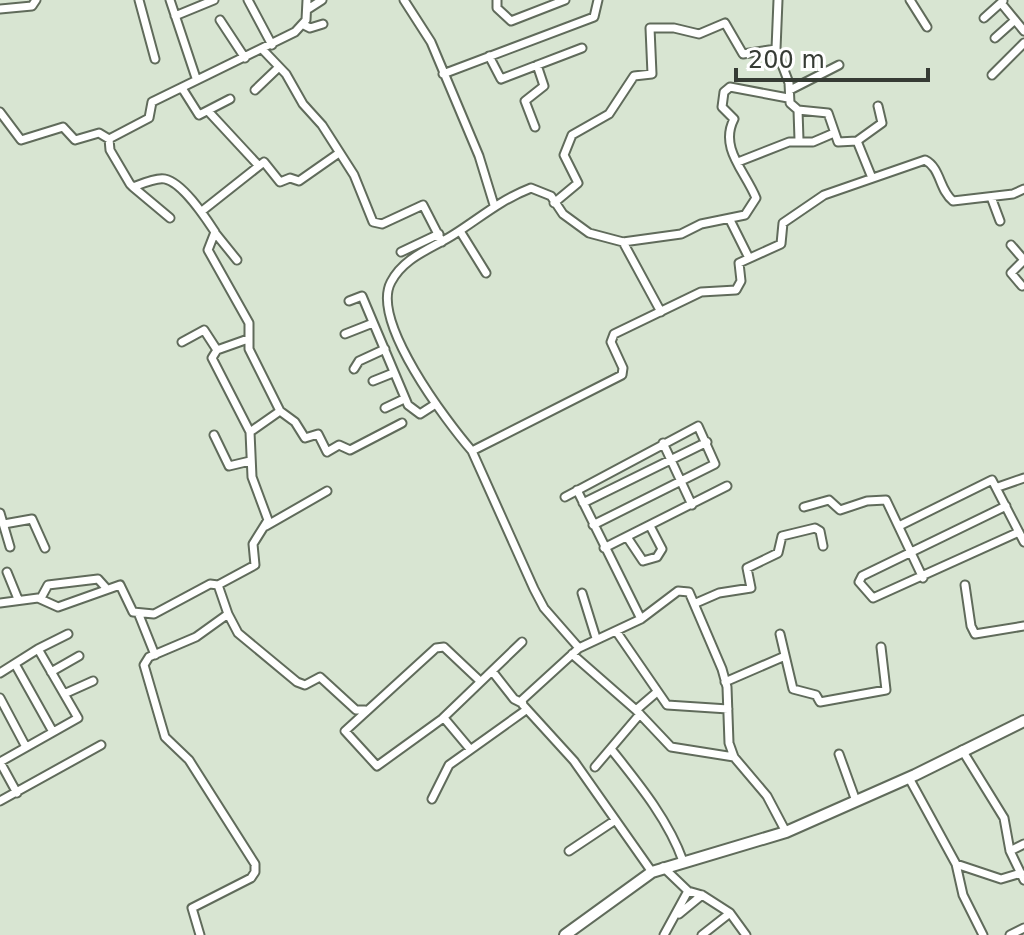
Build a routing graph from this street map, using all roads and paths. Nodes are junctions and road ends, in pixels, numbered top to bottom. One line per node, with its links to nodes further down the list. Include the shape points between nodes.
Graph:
1 (36, 0): 15 (street, via 32,6)
2 (139, 0): 33 (street)
3 (170, 0): 17 (street)
4 (214, 0): 17 (street)
5 (248, 0): 27 (street)
6 (307, 0): 16 (street)
7 (322, 0): 16 (street)
8 (404, 0): 37 (street, via 423,25)
9 (497, 0): 10 (street, via 497,8 511,21)
10 (565, 0)
11 (598, 0): 31 (street, via 594,17)
12 (778, 0): 29 (street)
13 (914, 1): 23 (street)
14 (1002, 2): 18 (street); 20 (street)
15 (0, 9)
16 (308, 9): 22 (street)
17 (175, 16): 39 (street)
18 (984, 18)
19 (220, 20): 32 (street)
20 (1015, 20): 24 (street); 25 (street)
21 (323, 24): 22 (street)
22 (304, 25): 27 (street)
23 (927, 27)
24 (1024, 31)
25 (995, 38)
26 (1024, 43): 38 (street)
27 (272, 45): 30 (street)
28 (582, 48): 34 (street)
29 (776, 49): 42 (street); 60 (street, via 742,54 725,23 699,34 651,28 652,74 634,76 609,114 574,133 564,155 578,183)
30 (263, 50): 32 (street); 36 (street)
31 (489, 56): 34 (street, via 501,79); 37 (street)
32 (245, 58): 39 (street)
33 (155, 59)
34 (537, 65): 48 (street, via 544,88 525,101)
35 (839, 65): 42 (street)
36 (279, 67): 41 (street); 53 (street)
37 (443, 74): 61 (street)
38 (992, 75)
39 (196, 78): 40 (street)
40 (182, 88): 46 (street, via 198,115); 50 (street, via 150,103 149,118)
41 (255, 90)
42 (789, 94): 45 (street); 54 (street, via 726,89 721,106 734,118 729,132 732,158)
43 (230, 99): 46 (street)
44 (878, 106): 52 (street, via 882,123)
45 (798, 110): 49 (street, via 827,113); 51 (street)
46 (208, 111): 55 (street)
47 (0, 112): 50 (street, via 21,140 63,127 75,140 99,133)
48 (535, 127)
49 (834, 133): 51 (street, via 815,141); 52 (street, via 839,143)
50 (109, 139): 57 (street, via 110,150)
51 (799, 140): 54 (street)
52 (857, 141): 56 (street)
53 (339, 153): 55 (street, via 299,181 280,182 266,163); 62 (street, via 373,222 382,224)
54 (738, 162): 65 (street, via 756,198 748,213)
55 (259, 166): 63 (street)
56 (872, 178): 59 (street, via 925,160 949,199); 74 (street, via 824,195 786,220 783,243)
57 (133, 187): 63 (street, via 164,178); 64 (street)
58 (1024, 189): 59 (street)
59 (991, 197): 66 (street)
60 (554, 203): 61 (street, via 551,196 531,188); 71 (street, via 598,238)
61 (494, 205): 68 (street)
62 (427, 208): 67 (street); 70 (street)
63 (202, 211): 69 (street)
64 (170, 218)
65 (730, 220): 71 (street); 74 (street)
66 (1000, 221)
67 (389, 225)
68 (460, 231): 70 (street); 77 (street)
69 (216, 234): 75 (street); 83 (street, via 208,250 249,323)
70 (441, 238): 73 (street); 91 (street, via 402,265 387,292 395,327)
71 (623, 242): 80 (street)
72 (1011, 245): 76 (street)
73 (401, 252)
74 (749, 258): 80 (street, via 738,265 741,281 736,290 705,291)
75 (237, 260)
76 (1024, 260): 78 (street, via 1011,273)
77 (486, 273)
78 (1022, 286)
79 (349, 301): 81 (street, via 362,296)
80 (661, 312): 99 (street, via 612,336 623,370 620,376)
81 (373, 323): 82 (street); 85 (street)
82 (345, 334)
83 (248, 339): 86 (street); 93 (street)
84 (182, 342): 86 (street, via 205,331)
85 (385, 349): 87 (street, via 359,361); 88 (street)
86 (217, 350): 95 (street, via 212,356 216,366)
87 (354, 369)
88 (393, 373): 89 (street); 90 (street)
89 (373, 381)
90 (404, 399): 91 (street, via 420,414); 92 (street)
91 (434, 405): 99 (street)
92 (385, 408)
93 (280, 411): 94 (street, via 305,438 318,434 326,452 339,445 350,450); 95 (street)
94 (402, 423)
95 (250, 432): 100 (street)
96 (214, 435): 100 (street, via 229,466)
97 (707, 442): 98 (street, via 696,425); 101 (street); 103 (street, via 715,464)
98 (663, 443): 101 (street); 106 (street)
99 (472, 451): 147 (street, via 544,608)
100 (250, 461): 118 (street, via 268,518)
101 (670, 461): 103 (street); 109 (street)
102 (1024, 478): 105 (street)
103 (681, 483): 110 (street); 115 (street)
104 (727, 486): 110 (street)
105 (998, 487): 111 (street); 117 (street, via 988,481)
106 (577, 490): 108 (street); 109 (street)
107 (327, 491): 118 (street)
108 (565, 497)
109 (583, 503): 115 (street)
110 (692, 505): 116 (street)
111 (1006, 506): 119 (street); 126 (street)
112 (804, 507): 117 (street, via 829,500 840,510 886,500)
113 (0, 513): 114 (street)
114 (4, 524): 123 (street); 124 (street, via 33,520)
115 (593, 525): 125 (street)
116 (650, 526): 120 (street); 120 (street, via 662,549 655,558 640,559)
117 (899, 526): 126 (street)
118 (264, 527): 129 (street, via 252,546 255,565)
119 (1019, 532): 121 (street); 128 (street)
120 (627, 537): 125 (street)
121 (1024, 542)
122 (823, 546): 136 (street, via 815,528 782,536 778,553 747,568 751,588)
123 (10, 547)
124 (45, 548)
125 (604, 548): 139 (street)
126 (912, 553): 128 (street); 128 (street, via 859,582 871,598)
127 (7, 572): 134 (street)
128 (923, 578)
129 (218, 585): 137 (street); 138 (street, via 210,584 154,614)
130 (965, 585): 140 (street, via 975,634)
131 (107, 589): 133 (street, via 58,607); 133 (street, via 98,579 89,579 48,585); 138 (street, via 122,586)
132 (582, 593): 144 (street)
133 (41, 598): 134 (street)
134 (18, 599): 135 (street)
135 (0, 603)
136 (696, 603): 139 (street, via 689,592 678,591); 159 (street)
137 (228, 614): 150 (street, via 196,637); 165 (street, via 238,633 297,682 305,685 320,677 356,710)
138 (139, 615): 150 (street)
139 (641, 619): 141 (street)
140 (1024, 626)
141 (616, 631): 144 (street); 160 (street)
142 (68, 634): 148 (street)
143 (780, 634): 152 (street)
144 (596, 638): 147 (street)
145 (522, 642): 154 (street)
146 (881, 647): 152 (street, via 886,690 820,702 816,695 793,689)
147 (579, 648): 149 (street)
148 (38, 649): 153 (street); 155 (street)
149 (572, 654): 163 (street); 166 (street)
150 (155, 655): 200 (street, via 144,668 162,731 189,760 255,869 251,878 192,908)
151 (79, 656): 155 (street)
152 (785, 656): 159 (street)
153 (15, 664): 156 (street); 169 (street)
154 (492, 671): 158 (street); 163 (street)
155 (51, 672): 161 (street)
156 (0, 673)
157 (93, 681): 161 (street)
158 (480, 681): 165 (street, via 452,652 436,648); 167 (street)
159 (725, 682): 164 (street)
160 (657, 692): 164 (street, via 667,705); 166 (street)
161 (64, 694): 169 (street, via 78,718)
162 (0, 698): 171 (street)
163 (524, 707): 172 (street); 184 (street, via 574,761)
164 (728, 709): 176 (street)
165 (365, 710): 167 (street, via 345,731 377,766)
166 (638, 712): 173 (street); 176 (street, via 671,747)
167 (444, 718): 172 (street)
168 (1024, 721): 174 (street)
169 (53, 732): 171 (street)
170 (101, 745): 180 (street)
171 (26, 747): 177 (street)
172 (470, 749): 181 (street, via 449,765)
173 (611, 749): 178 (street); 189 (street, via 648,798)
174 (962, 750): 179 (street); 188 (street, via 1004,818)
175 (839, 754): 183 (street)
176 (734, 757): 185 (street, via 767,796)
177 (0, 762): 180 (street)
178 (595, 767)
179 (909, 778): 183 (street); 190 (street)
180 (17, 793): 182 (street)
181 (432, 799)
182 (0, 801)
183 (856, 801): 185 (street)
184 (614, 821): 187 (street); 191 (street)
185 (786, 832): 189 (street)
186 (1024, 844): 188 (street)
187 (569, 851)
188 (1010, 851): 192 (street)
189 (679, 862): 191 (street); 193 (street)
190 (956, 864): 192 (street, via 1001,879); 204 (street, via 963,895)
191 (658, 870): 193 (street); 201 (street)
192 (1022, 876)
193 (677, 880): 194 (street)
194 (688, 891): 195 (street); 197 (street)
195 (702, 895): 196 (street); 197 (street)
196 (730, 913): 202 (street); 203 (street)
197 (677, 915): 199 (street)
198 (1024, 928): 205 (street)
199 (668, 933)
200 (200, 935)
201 (565, 935)
202 (702, 935)
203 (746, 935)
204 (983, 935)
205 (1010, 935)

